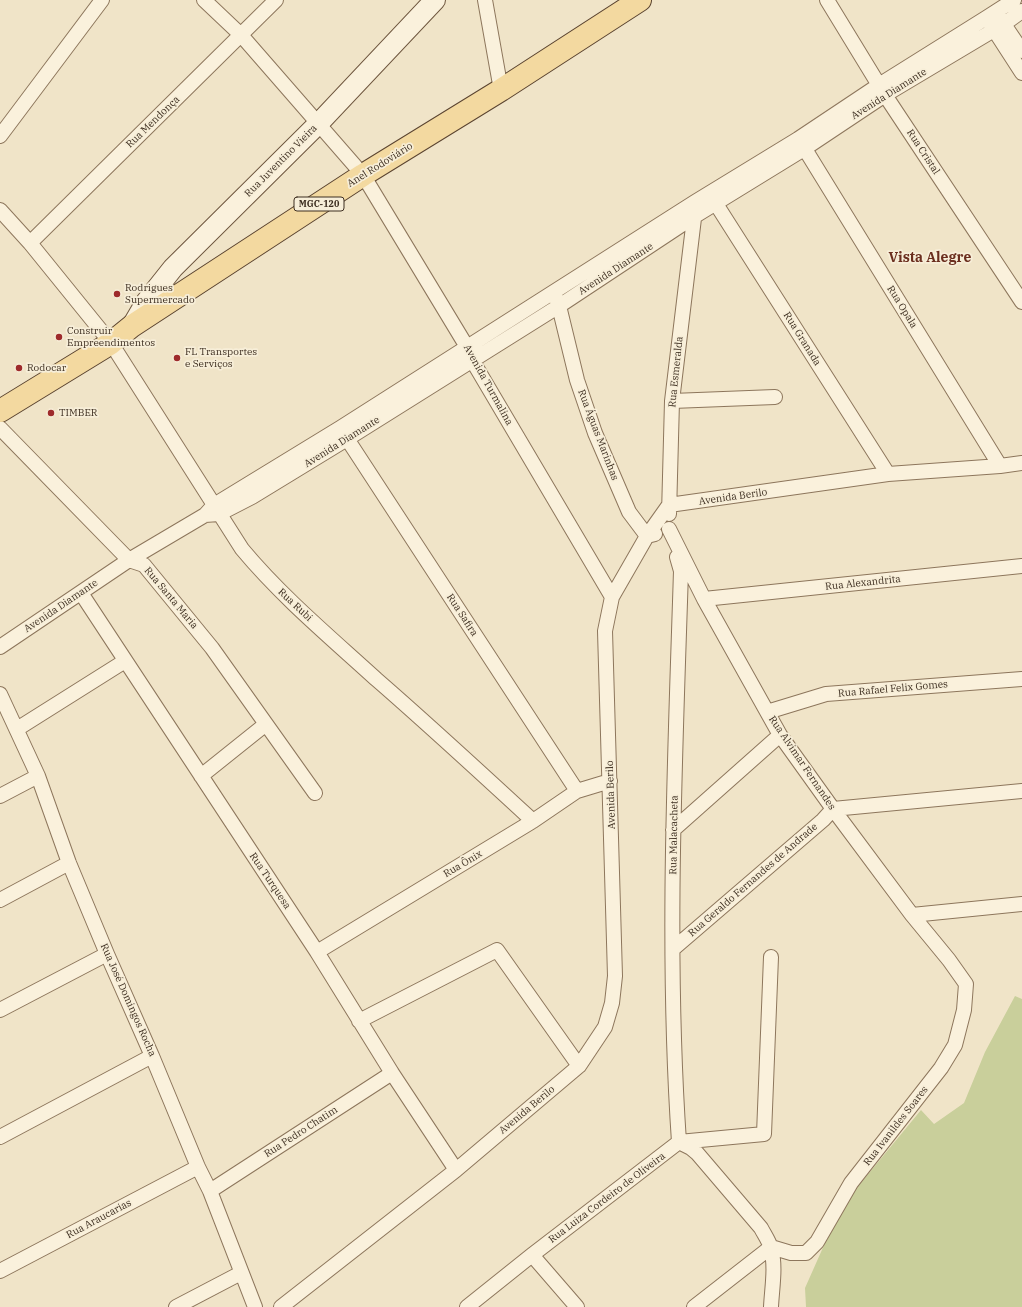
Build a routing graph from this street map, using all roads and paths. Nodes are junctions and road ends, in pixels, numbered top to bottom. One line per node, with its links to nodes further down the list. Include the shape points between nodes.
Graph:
1 (102, 0): 17 (street)
2 (204, 0): 11 (street, Avenida Turmalina)
3 (276, 0): 11 (street, Rua Mendonça)
4 (435, 0): 16 (street, Rua Juventino Vieira)
5 (485, 0): 14 (street)
6 (640, 0): 14 (main road, Anel Rodoviário / MGC-120)
7 (827, 0): 15 (street, Rua Cristal)
8 (1014, 0): 10 (street, Avenida Diamante)
9 (1022, 11): 10 (street, Avenida Diamante)
10 (995, 21): 12 (street); 13 (street); 15 (street, Avenida Diamante)
11 (241, 36): 16 (street, Avenida Turmalina); 24 (street, Rua Mendonça)
12 (1022, 51)
13 (1022, 73)
14 (501, 90): 19 (main road, Anel Rodoviário / MGC-120)
15 (882, 90): 18 (street, Avenida Diamante); 26 (street, Rua Cristal)
16 (320, 123): 19 (street, Avenida Turmalina); 28 (street, Rua Juventino Vieira, via 173,268 146,302)
17 (0, 136)
18 (801, 144): 20 (street, Avenida Diamante); 38 (street, Rua Opala)
19 (363, 175): 28 (main road, Anel Rodoviário / MGC-120); 30 (street, Avenida Turmalina)
20 (713, 199): 21 (street, Avenida Diamante); 23 (street, Avenida Diamante); 39 (street, Rua Granada)
21 (695, 202): 23 (street, Rua Esmeralda); 25 (street, Avenida Diamante)
22 (0, 210): 24 (street, Rua Rubi)
23 (695, 216): 27 (street, Avenida Diamante); 33 (street, Rua Esmeralda)
24 (30, 243): 29 (street, Rua Rubi)
25 (553, 292): 27 (street, Rua Águas Marinhas); 30 (street, Avenida Diamante)
26 (1022, 302)
27 (559, 306): 31 (street, Avenida Diamante); 43 (street, Rua Águas Marinhas, via 577,380 595,433 629,512)
28 (132, 326): 29 (main road, Anel Rodoviário / MGC-120)
29 (111, 343): 34 (main road, Anel Rodoviário / MGC-120); 41 (street, Rua Rubi)
30 (467, 347): 31 (street, Avenida Turmalina); 36 (street, Avenida Diamante)
31 (472, 360): 36 (street, Avenida Diamante); 47 (street, Avenida Turmalina)
32 (775, 397): 33 (street)
33 (672, 401): 40 (street, Rua Esmeralda)
34 (0, 412)
35 (0, 428): 44 (street, Rua Santa Maria)
36 (344, 433): 41 (street, Avenida Diamante, via 252,497); 60 (street, Rua Safira)
37 (1022, 463): 38 (street, Avenida Berilo)
38 (1000, 466): 39 (street, Avenida Berilo)
39 (888, 474): 40 (street, Avenida Berilo)
40 (669, 505): 42 (street, Rua Esmeralda); 43 (street, Avenida Berilo)
41 (213, 511): 44 (street, Avenida Diamante); 65 (street, Rua Rubi, via 274,586)
42 (669, 529): 43 (street); 48 (street, Rua Alvimar Fernandes); 66 (street, Rua Malacacheta, via 681,571)
43 (647, 536): 47 (street, Avenida Berilo)
44 (130, 560): 46 (street, Avenida Diamante); 54 (street, Rua Santa Maria, via 144,565 212,648)
45 (1022, 566): 48 (street, Rua Alexandrita)
46 (81, 593): 49 (street, Avenida Diamante); 50 (street, Rua Turquesa)
47 (612, 597): 59 (street, Avenida Berilo, via 605,631)
48 (704, 599): 53 (street, Rua Alvimar Fernandes)
49 (0, 647)
50 (125, 661): 55 (street); 58 (street, Rua Turquesa)
51 (1022, 679): 53 (street, Rua Rafael Felix Gomes, via 826,694)
52 (0, 694): 55 (street, Rua José Domingos Rocha)
53 (767, 712): 56 (street, Rua Alvimar Fernandes)
54 (266, 724): 58 (street); 62 (street, Rua Santa Maria)
55 (17, 729): 57 (street, Rua José Domingos Rocha)
56 (780, 735): 64 (street, Rua Alvimar Fernandes); 66 (street)
57 (38, 776): 63 (street); 67 (street, Rua José Domingos Rocha)
58 (201, 776): 72 (street, Rua Turquesa)
59 (610, 781): 60 (street, Rua Ônix); 79 (street, Avenida Berilo, via 615,976 612,1003 605,1027)
60 (577, 791): 65 (street, Rua Ônix)
61 (1022, 791): 64 (street)
62 (315, 793)
63 (0, 796)
64 (832, 809): 70 (street, Rua Alvimar Fernandes); 71 (street, Rua Geraldo Fernandes de Andrade, via 823,820)
65 (533, 821): 72 (street, Rua Ônix)
66 (673, 830): 71 (street, Rua Malacacheta)
67 (69, 863): 68 (street); 73 (street, Rua José Domingos Rocha)
68 (0, 900)
69 (1022, 904): 70 (street)
70 (912, 915): 75 (street, Rua Alvimar Fernandes)
71 (673, 949): 82 (street, Rua Malacacheta)
72 (317, 952): 77 (street, Rua Turquesa)
73 (107, 954): 76 (street); 78 (street, Rua José Domingos Rocha)
74 (771, 957): 82 (street, via 764,1134)
75 (950, 960): 86 (street, Rua Ivanildes Soares, via 966,984 964,1010 955,1045 942,1068 851,1183 817,1242 806,1253 791,1253)
76 (0, 1010)
77 (359, 1020): 79 (street, via 497,950); 80 (street, Rua Turquesa)
78 (152, 1056): 81 (street); 83 (street, Rua José Domingos Rocha)
79 (579, 1066): 84 (street, Avenida Berilo)
80 (392, 1073): 84 (street, Rua Turquesa); 85 (street, Rua Pedro Chatim)
81 (0, 1137)
82 (679, 1142): 86 (street, via 697,1153 761,1228); 87 (street, Rua Luiza Cordeiro de Oliveira)
83 (198, 1167): 85 (street, Rua José Domingos Rocha); 88 (street, Rua Araucarias)
84 (456, 1170): 92 (street, Avenida Berilo)
85 (210, 1191): 89 (street, Rua José Domingos Rocha)
86 (771, 1247): 95 (street); 96 (street, via 774,1270)
87 (532, 1255): 93 (street, Rua Luiza Cordeiro de Oliveira); 94 (street)
88 (0, 1271)
89 (241, 1273): 90 (street); 91 (street, Rua José Domingos Rocha)
90 (176, 1307)
91 (255, 1307)
92 (281, 1307)
93 (467, 1307)
94 (576, 1307)
95 (694, 1307)
96 (771, 1307)

